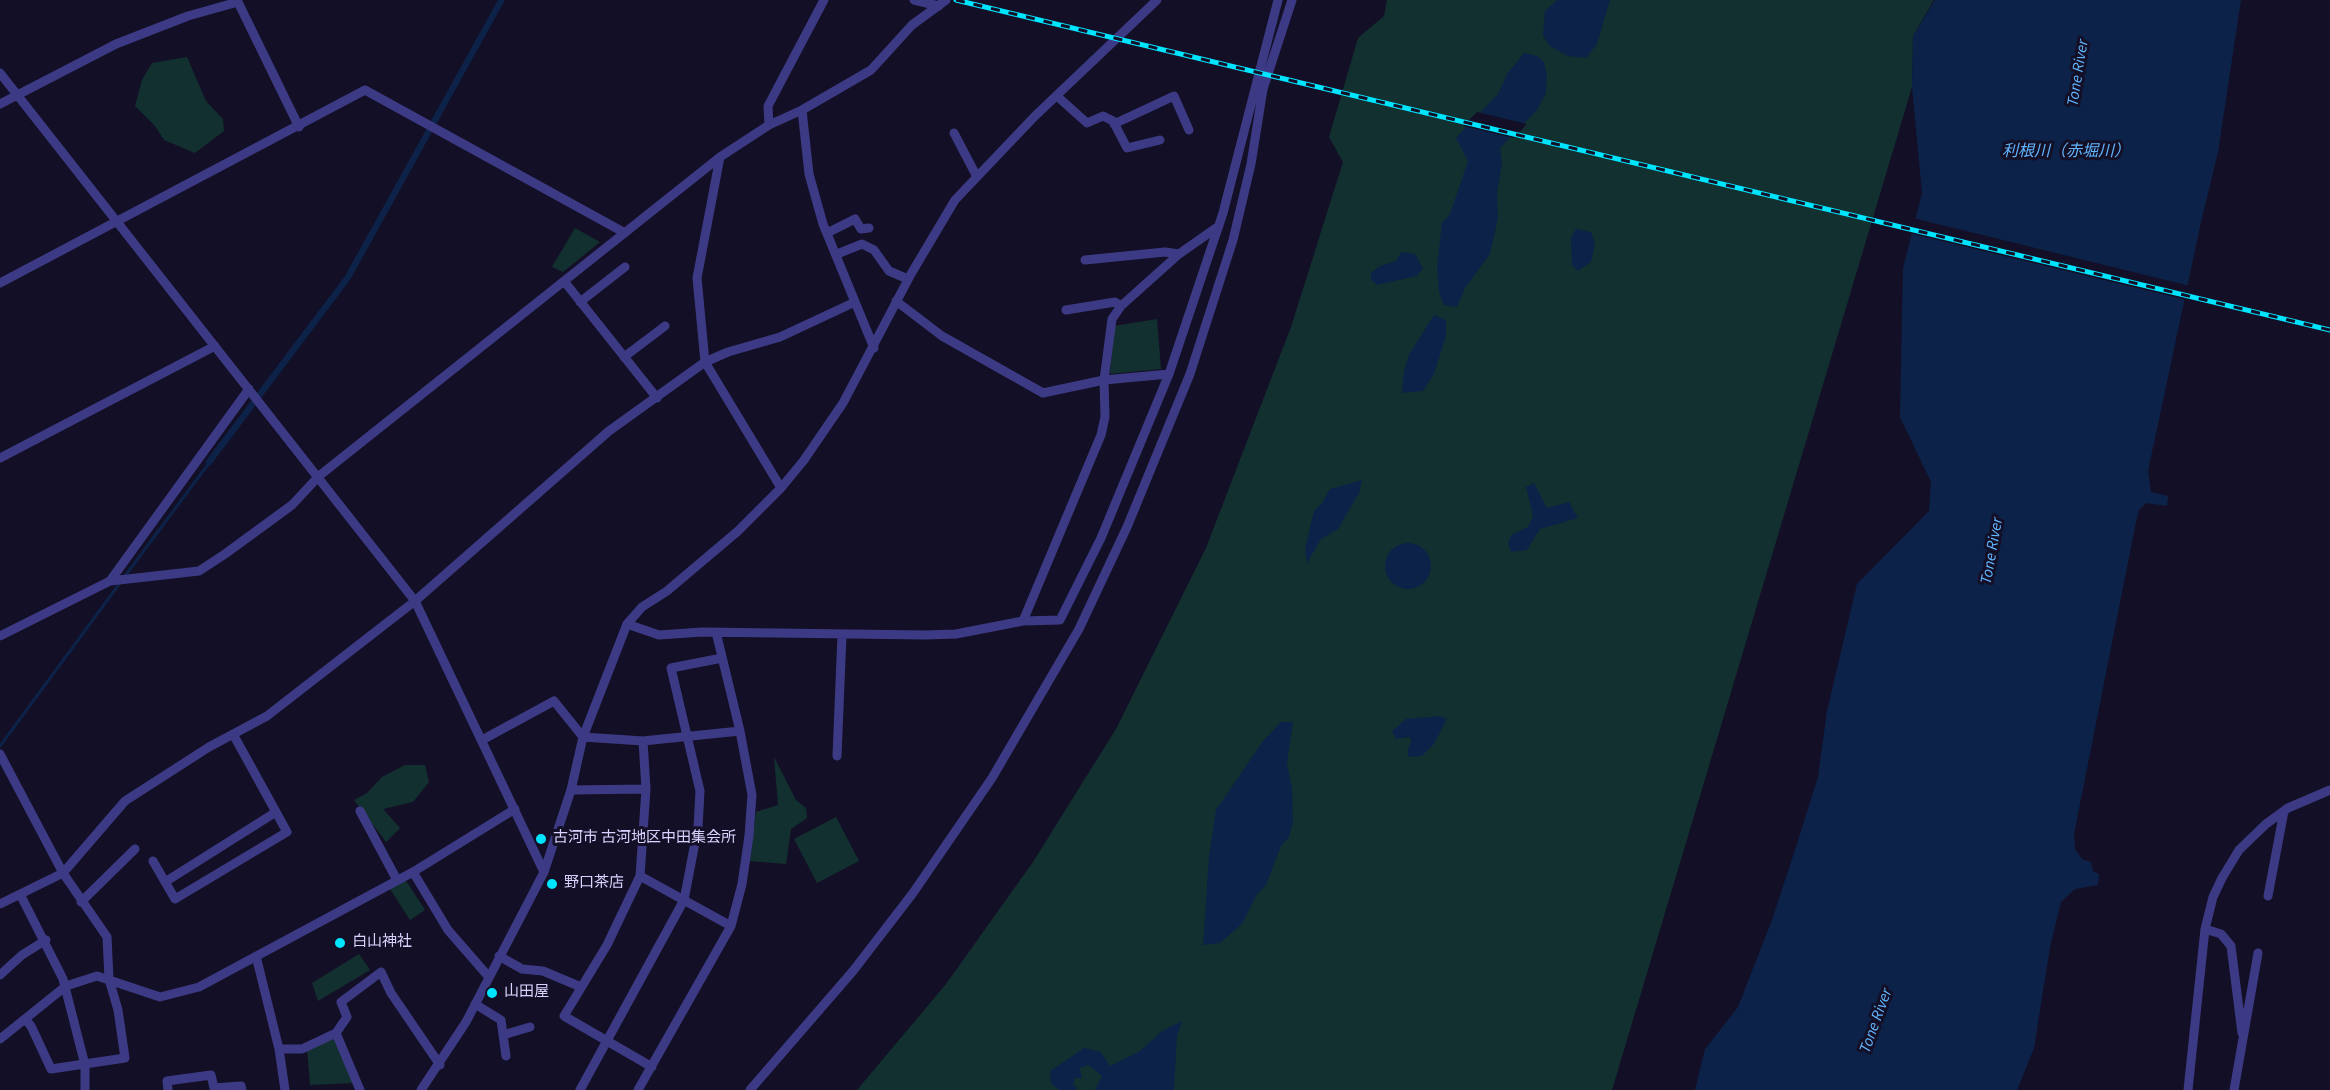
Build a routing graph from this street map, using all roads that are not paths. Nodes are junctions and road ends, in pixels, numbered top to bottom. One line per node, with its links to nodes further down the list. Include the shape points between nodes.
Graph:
1 (824, 0): 14 (street, via 768,106)
2 (914, 0): 7 (street)
3 (1157, 0): 10 (street)
4 (1278, 0): 22 (street)
5 (1292, 0): 118 (street, via 1263,89 1233,240 1193,365 1127,527 1079,629 992,778 913,893 853,971)
6 (238, 1): 9 (street, via 116,44); 15 (street)
7 (942, 3): 12 (street, via 912,25 872,70)
8 (0, 73): 9 (street)
9 (17, 95): 11 (street); 21 (street)
10 (1058, 96): 13 (street, via 1087,123 1103,116); 20 (street)
11 (0, 104)
12 (802, 110): 14 (street); 25 (street, via 809,174)
13 (1114, 124): 16 (street, via 1174,96); 18 (street, via 1127,148)
14 (769, 125): 19 (street)
15 (299, 127): 21 (street); 24 (street, via 365,90)
16 (1189, 130)
17 (954, 133): 20 (street)
18 (1160, 140)
19 (720, 157): 24 (street); 42 (street, via 697,278)
20 (977, 177): 30 (street, via 955,200)
21 (117, 222): 32 (street); 39 (street)
22 (1219, 226): 27 (street); 43 (street)
23 (869, 228): 25 (street, via 861,229 855,219)
24 (625, 233): 31 (street)
25 (827, 233): 26 (street)
26 (837, 254): 30 (street, via 862,244 874,250 889,271); 35 (street)
27 (1179, 255): 28 (street, via 1165,252); 36 (street)
28 (1085, 260)
29 (625, 267): 34 (street)
30 (908, 279): 33 (street)
31 (564, 281): 34 (street); 48 (street)
32 (0, 283)
33 (896, 301): 40 (street); 44 (street, via 942,336 1043,393)
34 (580, 302): 41 (street)
35 (855, 302): 40 (street); 42 (street, via 780,337)
36 (1121, 306): 37 (street, via 1115,302); 44 (street, via 1109,330)
37 (1066, 310)
38 (665, 326): 41 (street)
39 (215, 346): 45 (street); 47 (street)
40 (874, 348): 49 (street, via 825,431)
41 (624, 357): 46 (street)
42 (705, 362): 46 (street); 49 (street)
43 (1169, 374): 44 (street); 52 (street, via 1116,506 1060,620)
44 (1104, 380): 52 (street, via 1105,417 1101,435)
45 (249, 389): 48 (street); 50 (street)
46 (657, 398): 51 (street, via 609,430)
47 (0, 458)
48 (319, 477): 50 (street, via 292,505 199,571); 51 (street)
49 (781, 488): 53 (street, via 738,531 642,607)
50 (110, 581): 56 (street)
51 (415, 601): 59 (street, via 267,716); 62 (street)
52 (1023, 621): 55 (street, via 956,634)
53 (627, 624): 54 (street, via 659,635); 61 (street)
54 (716, 632): 55 (street); 57 (street)
55 (842, 635): 65 (street)
56 (0, 636)
57 (722, 658): 58 (street); 60 (street, via 671,669)
58 (740, 731): 60 (street); 86 (street, via 751,806 742,885)
59 (233, 734): 72 (street); 77 (street, via 125,801)
60 (688, 736): 63 (street); 83 (street, via 700,791 698,827)
61 (583, 737): 62 (street, via 554,701); 63 (street); 67 (street)
62 (482, 740): 69 (street)
63 (643, 741): 66 (street)
64 (0, 754): 77 (street)
65 (837, 756)
66 (646, 789): 67 (street); 78 (street)
67 (571, 790): 76 (street)
68 (2330, 790): 71 (street)
69 (515, 808): 75 (street); 76 (street)
70 (360, 811): 79 (street)
71 (2284, 811): 82 (street); 87 (street, via 2257,831 2230,863 2213,897)
72 (276, 812): 80 (street); 80 (street, via 287,832 175,899)
73 (135, 849): 84 (street)
74 (153, 861): 80 (street)
75 (413, 872): 79 (street); 93 (street, via 448,930)
76 (544, 872): 91 (street)
77 (63, 873): 81 (street); 84 (street)
78 (640, 876): 83 (street); 96 (street, via 607,945)
79 (397, 880): 90 (street)
80 (165, 882)
81 (20, 894): 85 (street); 88 (street)
82 (2268, 896)
83 (684, 900): 86 (street); 104 (street)
84 (81, 902): 94 (street, via 107,937)
85 (0, 904)
86 (731, 926): 109 (street)
87 (2205, 929): 102 (street, via 2222,934 2231,946); 119 (street)
88 (46, 940): 92 (street); 95 (street)
89 (2258, 953): 102 (street)
90 (256, 956): 94 (street, via 199,987 160,998); 105 (street)
91 (499, 956): 93 (street); 96 (street, via 522,969 543,971)
92 (0, 975)
93 (488, 976): 97 (street)
94 (109, 979): 95 (street, via 97,976); 107 (street, via 118,1010 124,1058)
95 (66, 986): 98 (street); 107 (street)
96 (580, 987): 104 (street, via 564,1016)
97 (475, 1004): 101 (street, via 501,1020); 108 (street)
98 (25, 1019): 103 (street); 107 (street, via 48,1067)
99 (530, 1027): 101 (street)
100 (336, 1033): 105 (street, via 302,1049); 108 (street, via 347,1017 341,1002 381,972); 115 (street)
101 (503, 1035): 106 (street)
102 (2243, 1037): 120 (street)
103 (0, 1039)
104 (608, 1043): 109 (street); 116 (street)
105 (279, 1049): 114 (street)
106 (506, 1056)
107 (85, 1065): 111 (street)
108 (440, 1065): 110 (street)
109 (652, 1068): 117 (street)
110 (425, 1089)
111 (84, 1090)
112 (168, 1090): 113 (street, via 167,1080 211,1075 214,1088 241,1086)
113 (242, 1090)
114 (285, 1090)
115 (360, 1090)
116 (580, 1090)
117 (638, 1090)
118 (750, 1090)
119 (2188, 1090)
120 (2234, 1090)

